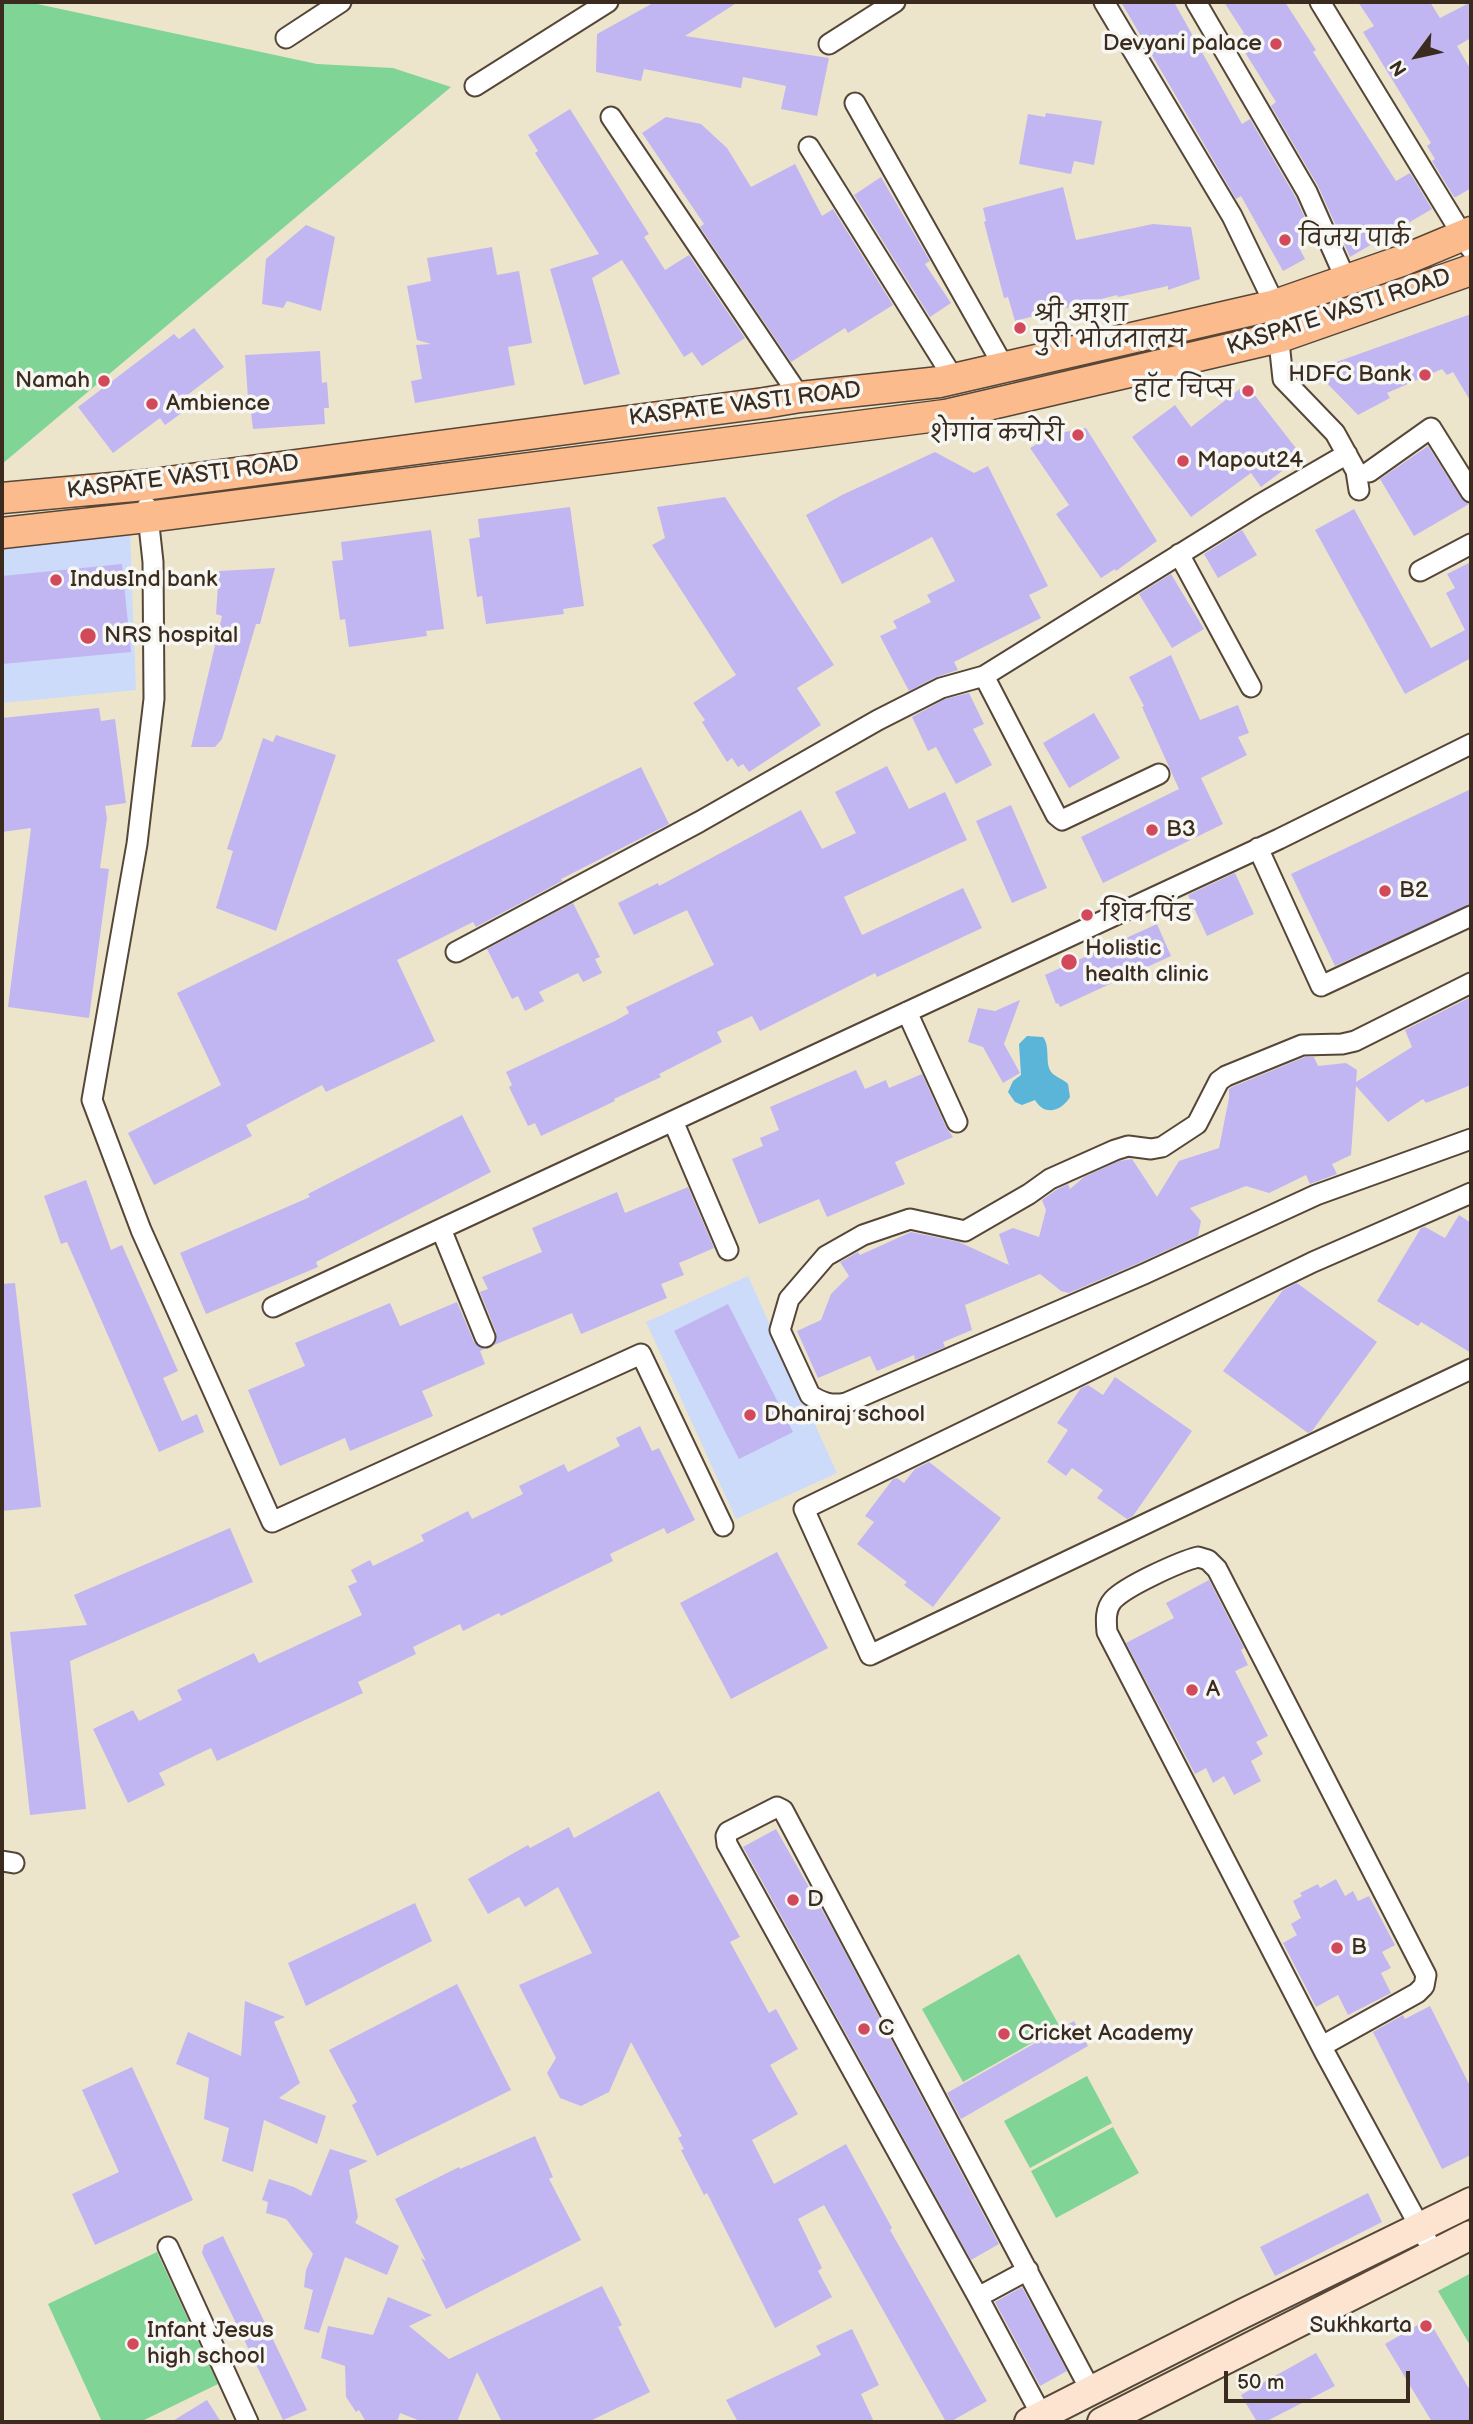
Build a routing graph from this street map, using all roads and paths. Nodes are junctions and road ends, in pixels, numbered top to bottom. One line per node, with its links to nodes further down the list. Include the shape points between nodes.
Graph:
1 (341, 2): 7 (street)
2 (608, 2): 9 (street)
3 (895, 2): 8 (street)
4 (1104, 2): 16 (street, via 1232,216)
5 (1196, 2): 15 (street, via 1307,192)
6 (1320, 2): 13 (street)
7 (286, 38)
8 (829, 44)
9 (475, 86)
10 (855, 103): 18 (street)
11 (611, 117): 20 (street)
12 (809, 147): 19 (street)
13 (1469, 238): 15 (main road, KASPATE VASTI ROAD)
14 (1471, 270): 17 (main road, KASPATE VASTI ROAD)
15 (1346, 280): 16 (main road, KASPATE VASTI ROAD)
16 (1275, 305): 17 (street); 18 (main road, KASPATE VASTI ROAD)
17 (1280, 337): 21 (street, via 1283,379 1335,433); 25 (main road, KASPATE VASTI ROAD, via 946,415)
18 (1004, 367): 19 (main road, KASPATE VASTI ROAD)
19 (954, 379): 20 (main road, KASPATE VASTI ROAD)
20 (800, 397): 22 (main road, KASPATE VASTI ROAD)
21 (1347, 454): 23 (street, via 1364,481 1431,428); 28 (street)
22 (145, 485): 24 (main road, KASPATE VASTI ROAD); 25 (street)
23 (1471, 492)
24 (2, 498)
25 (148, 517): 26 (main road, KASPATE VASTI ROAD); 48 (street, via 153,562 154,699 137,844 92,1101 141,1230 272,1522 641,1354)
26 (2, 533)
27 (1471, 544): 29 (street)
28 (1179, 554): 30 (street); 31 (street)
29 (1420, 571)
30 (984, 676): 33 (street, via 1062,820); 36 (street, via 941,688 878,720)
31 (1251, 687)
32 (1471, 744): 34 (street)
33 (1159, 774)
34 (1258, 848): 35 (street, via 1321,986); 38 (street)
35 (1471, 916)
36 (456, 952)
37 (1471, 983): 41 (street, via 1355,1041 1302,1045 1226,1076 1197,1124 1162,1147 1115,1150 1050,1178 965,1231 910,1219 863,1235 826,1256 789,1298 780,1329 810,1395 835,1405 846,1403 1317,1195)
38 (907, 1012): 39 (street); 40 (street)
39 (673, 1121): 43 (street); 44 (street)
40 (957, 1122)
41 (1471, 1139)
42 (1471, 1192): 47 (street, via 1314,1262 804,1509 870,1655)
43 (441, 1229): 45 (street); 46 (street)
44 (728, 1250)
45 (273, 1307)
46 (485, 1337)
47 (1471, 1369)
48 (723, 1526)
49 (1322, 2046): 49 (street, via 1418,1993 1426,1975 1217,1569 1198,1557 1136,1584 1113,1600 1107,1611 1107,1632); 51 (street)
50 (1471, 2202): 51 (main road)
51 (1419, 2228): 54 (street); 57 (main road)
52 (1471, 2235): 54 (main road)
53 (168, 2247): 62 (street)
54 (1434, 2253): 58 (main road)
55 (1028, 2270): 56 (street); 56 (street, via 783,1810 777,1807 728,1832 727,1844); 59 (street)
56 (978, 2297): 60 (street)
57 (1200, 2336): 58 (street); 59 (main road)
58 (1216, 2363): 61 (main road)
59 (1091, 2391): 60 (main road)
60 (1035, 2419)
61 (1105, 2421)
62 (248, 2422)

